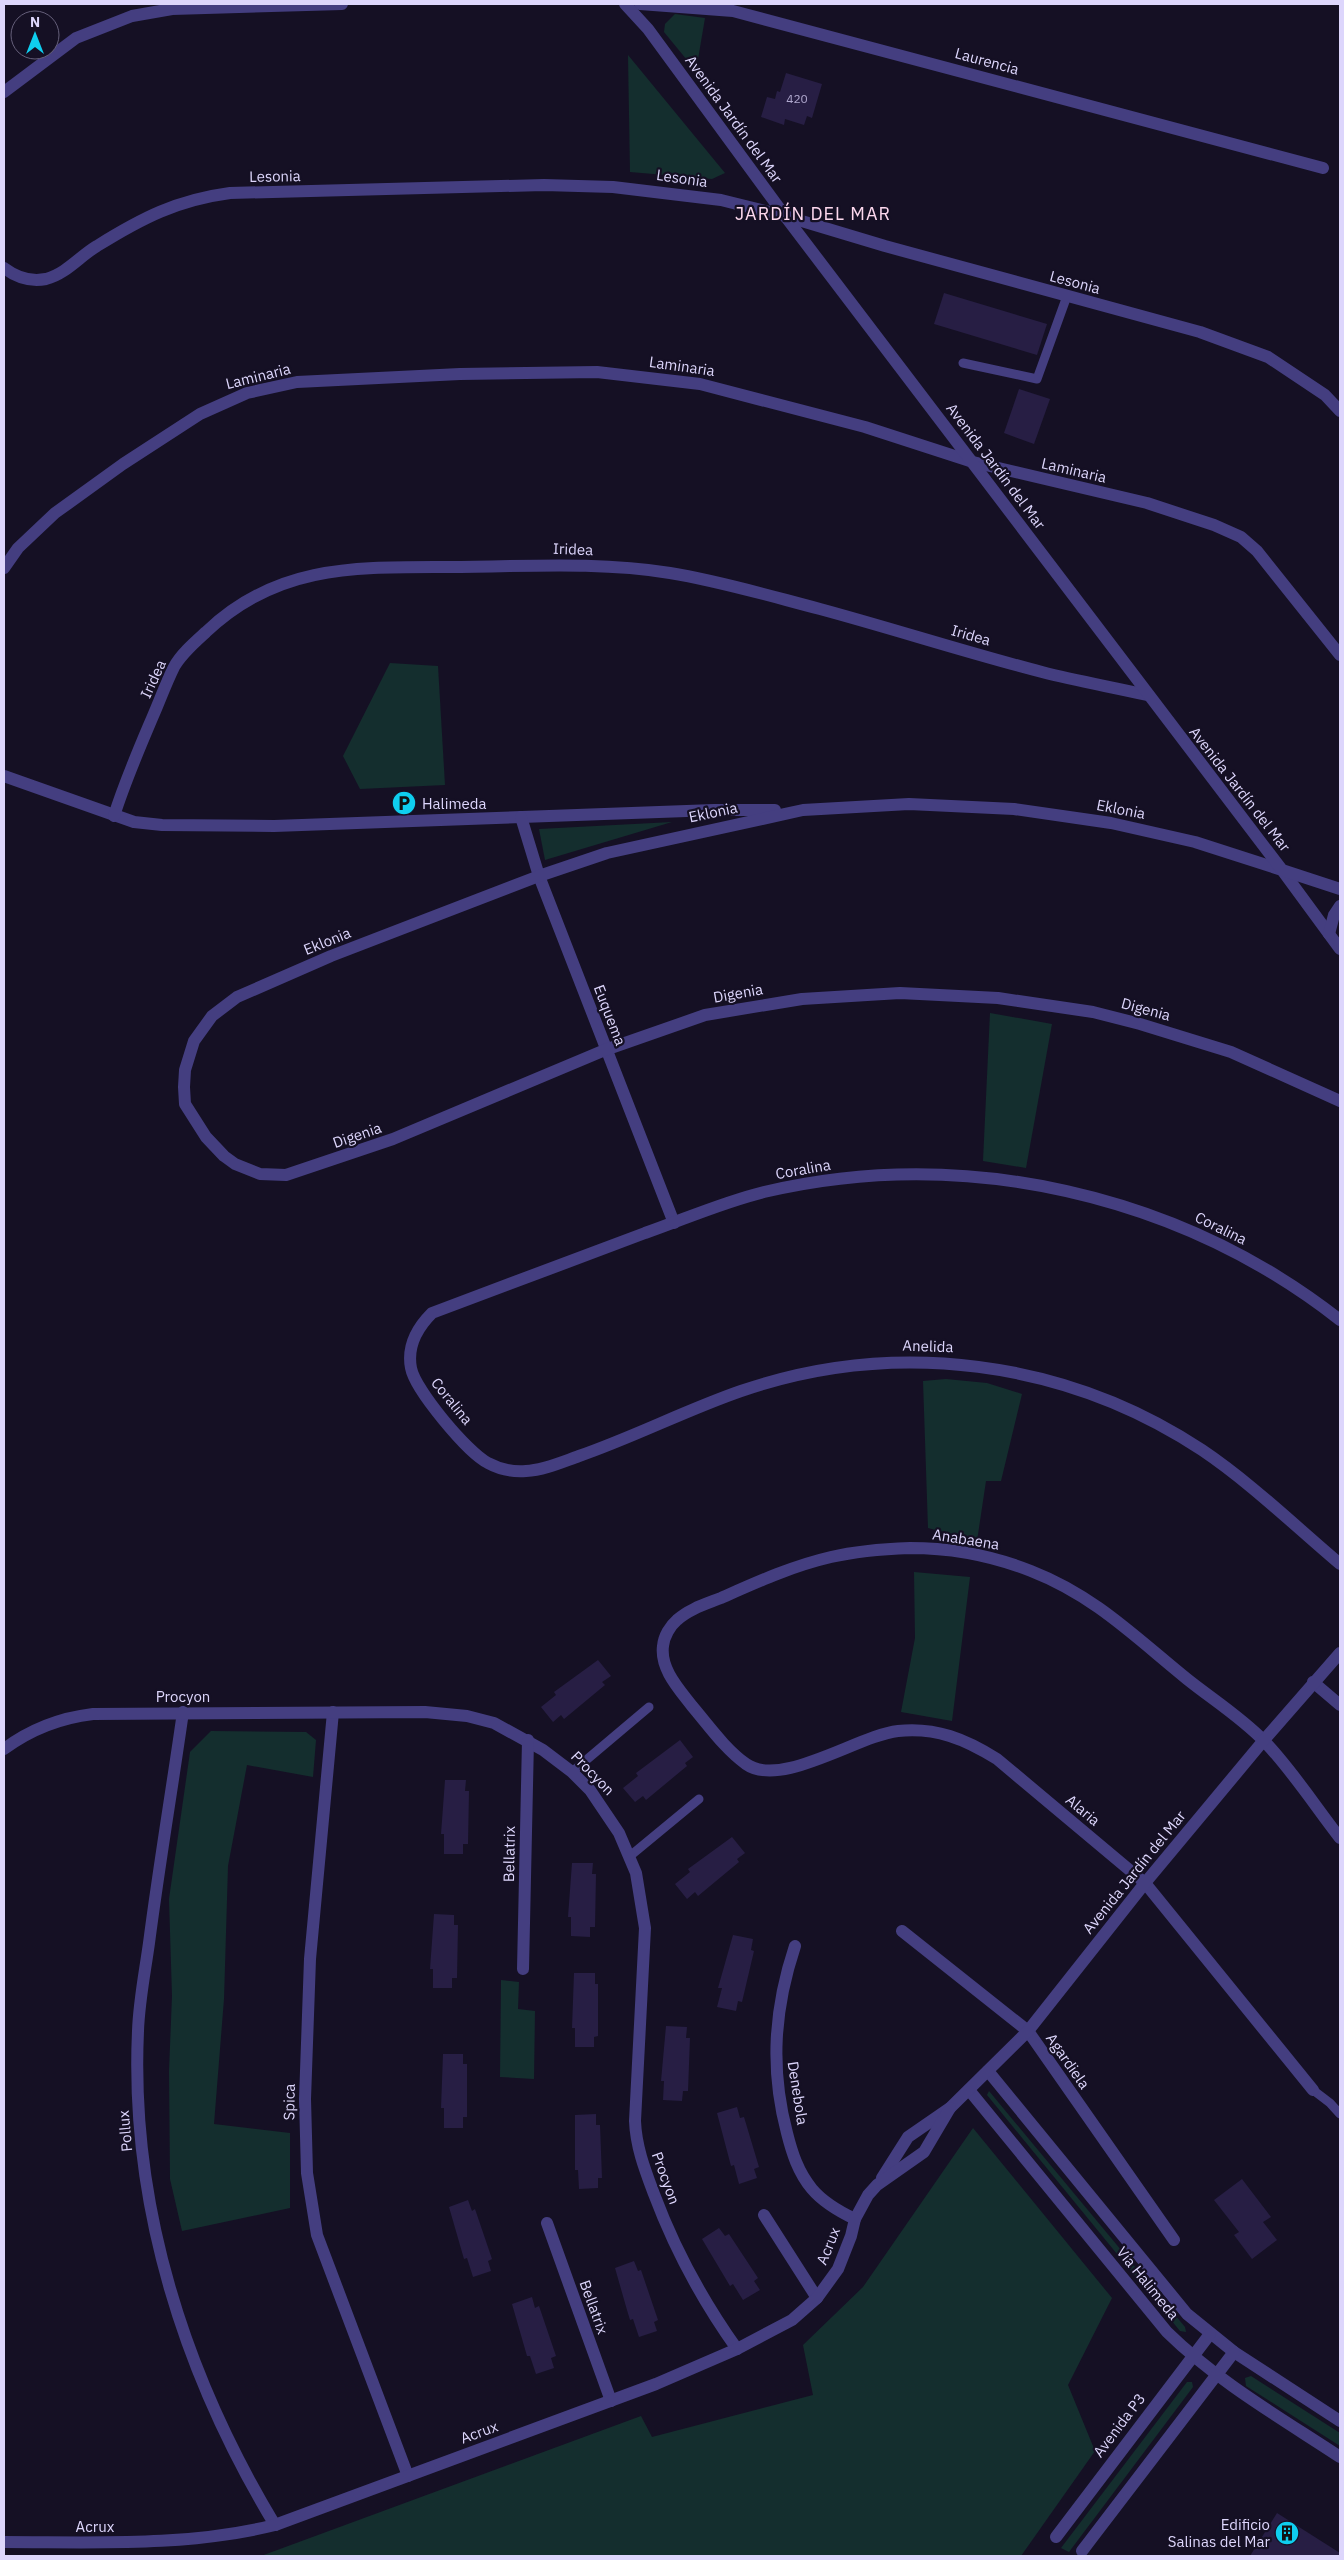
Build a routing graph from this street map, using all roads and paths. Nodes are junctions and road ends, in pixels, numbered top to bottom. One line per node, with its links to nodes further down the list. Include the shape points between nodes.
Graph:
1 (342, 4): 4 (street, via 172,9 132,16 76,38)
2 (625, 4): 6 (street, Avenida Jardín del Mar, via 648,29)
3 (640, 4): 5 (street, Laurencia, via 733,11)
4 (4, 92)
5 (1323, 168)
6 (786, 216): 7 (street, Lesonia, via 721,200 613,187 544,185 230,193 159,210 46,279 26,279); 8 (street, Lesonia); 11 (street, Avenida Jardín del Mar)
7 (4, 268)
8 (1067, 296): 9 (lane, via 1037,379); 10 (street, Lesonia, via 1200,332 1268,357 1318,390)
9 (963, 363)
10 (1340, 411)
11 (973, 462): 12 (street, Laminaria, via 865,427 700,384 597,372 452,374 297,382 247,393 200,414 55,513 24,542); 13 (street, Laminaria, via 1147,503 1241,537 1274,570); 14 (street, Avenida Jardín del Mar)
12 (4, 568)
13 (1340, 655)
14 (1147, 695): 17 (street, Iridea, via 1042,672 851,617 704,578 666,572 538,564 381,566 336,570 288,582 245,602 190,647 175,665 124,782); 19 (street, Avenida Jardín del Mar)
15 (4, 776): 17 (street)
16 (803, 810): 18 (street); 19 (street, Eklonia, via 917,804 1068,815 1195,842); 20 (street, Eklonia, via 607,853)
17 (114, 816): 18 (street, via 162,825 274,826)
18 (521, 817): 20 (street, Euquema)
19 (1282, 870): 21 (street, Eklonia); 23 (street, Avenida Jardín del Mar)
20 (539, 876): 25 (street, Euquema); 27 (street, Eklonia, via 331,956 236,997 212,1016 194,1041 185,1070)
21 (1340, 889)
22 (1340, 906): 23 (street)
23 (1329, 934): 24 (street, Avenida Jardín del Mar)
24 (1340, 949)
25 (606, 1050): 26 (street, Digenia, via 704,1015 753,1006 850,995 949,994 1046,1004 1140,1024 1231,1052); 27 (street, Digenia, via 393,1140 286,1175 260,1174 235,1164 214,1147); 28 (street, Euquema)
26 (1340, 1101)
27 (185, 1104)
28 (674, 1223): 29 (street, Coralina, via 721,1204 765,1192 853,1178 943,1175 1028,1183 1107,1201 1184,1228 1258,1264); 30 (street, Coralina, via 432,1313 423,1322 412,1344 413,1376 441,1416)
29 (1340, 1320)
30 (477, 1456): 31 (street, Anelida, via 488,1464 507,1470 539,1470 724,1397 792,1376 862,1364 968,1364 1006,1370 1081,1390 1153,1421 1227,1468)
31 (1340, 1564)
32 (1340, 1653): 33 (street, Avenida Jardín del Mar)
33 (1314, 1682): 34 (street); 39 (street, Avenida Jardín del Mar)
34 (1340, 1705)
35 (649, 1707): 42 (lane)
36 (183, 1712): 37 (street, Procyon); 40 (street, Procyon, via 74,1716 36,1728); 71 (street, Pollux, via 138,2029 144,2162 162,2263 193,2361 230,2445)
37 (333, 1712): 38 (street, Procyon, via 426,1712 467,1716 494,1722); 70 (street, Spica, via 310,1959 305,2099 307,2172 317,2235)
38 (528, 1740): 42 (street, Procyon); 49 (street, Bellatrix)
39 (1264, 1740): 41 (street, Anabaena, via 1082,1595 1000,1561 971,1554 887,1549 832,1557 789,1569 688,1612 671,1626 663,1647 666,1669 729,1751); 44 (street, Anabaena); 46 (street, Avenida Jardín del Mar)
40 (4, 1749)
41 (749, 1767): 46 (street, Alaria, via 775,1772 888,1732 914,1730 949,1734 970,1742 997,1759)
42 (572, 1772): 45 (street, Procyon, via 606,1811)
43 (699, 1799): 45 (lane)
44 (1340, 1838)
45 (630, 1856): 63 (street, Procyon, via 640,1890 644,1928 635,2120 639,2151 677,2252 695,2286)
46 (1145, 1884): 50 (street, Avenida Jardín del Mar); 53 (street, Alaria)
47 (902, 1931): 50 (street, Agardiela)
48 (795, 1946): 58 (street, Denebola, via 780,1996 777,2022 775,2052 781,2111 792,2153 803,2178 821,2198)
49 (523, 1969)
50 (1028, 2031): 51 (street, Avenida Jardín del Mar); 60 (street, Agardiela)
51 (988, 2071): 52 (street, Avenida Jardín del Mar); 62 (street, Vía Halimeda, via 1187,2314)
52 (968, 2090): 54 (street, Avenida Jardín del Mar); 65 (street, Vía Halimeda, via 1167,2332)
53 (1313, 2090): 55 (lane)
54 (950, 2108): 56 (street, Acrux, via 908,2137); 56 (street, Acrux, via 924,2152)
55 (1340, 2114)
56 (877, 2186): 58 (street, Acrux)
57 (764, 2215): 61 (street)
58 (855, 2219): 61 (street, Acrux, via 842,2261)
59 (547, 2223): 67 (street, Bellatrix)
60 (1174, 2240)
61 (817, 2298): 63 (street, Acrux, via 792,2320)
62 (1210, 2334): 64 (street, Vía Halimeda); 65 (street, Avenida P3)
63 (737, 2349): 67 (street, Acrux)
64 (1234, 2352): 66 (street); 68 (street, Vía Halimeda)
65 (1192, 2357): 66 (street, Vía Halimeda); 72 (street, Avenida P3)
66 (1216, 2375): 69 (street, Vía Halimeda); 74 (street)
67 (611, 2401): 70 (street, Acrux)
68 (1340, 2421)
69 (1340, 2456)
70 (408, 2476): 71 (street, Acrux)
71 (275, 2524): 73 (street, Acrux, via 185,2541)
72 (1056, 2537)
73 (4, 2542)
74 (1082, 2551)

